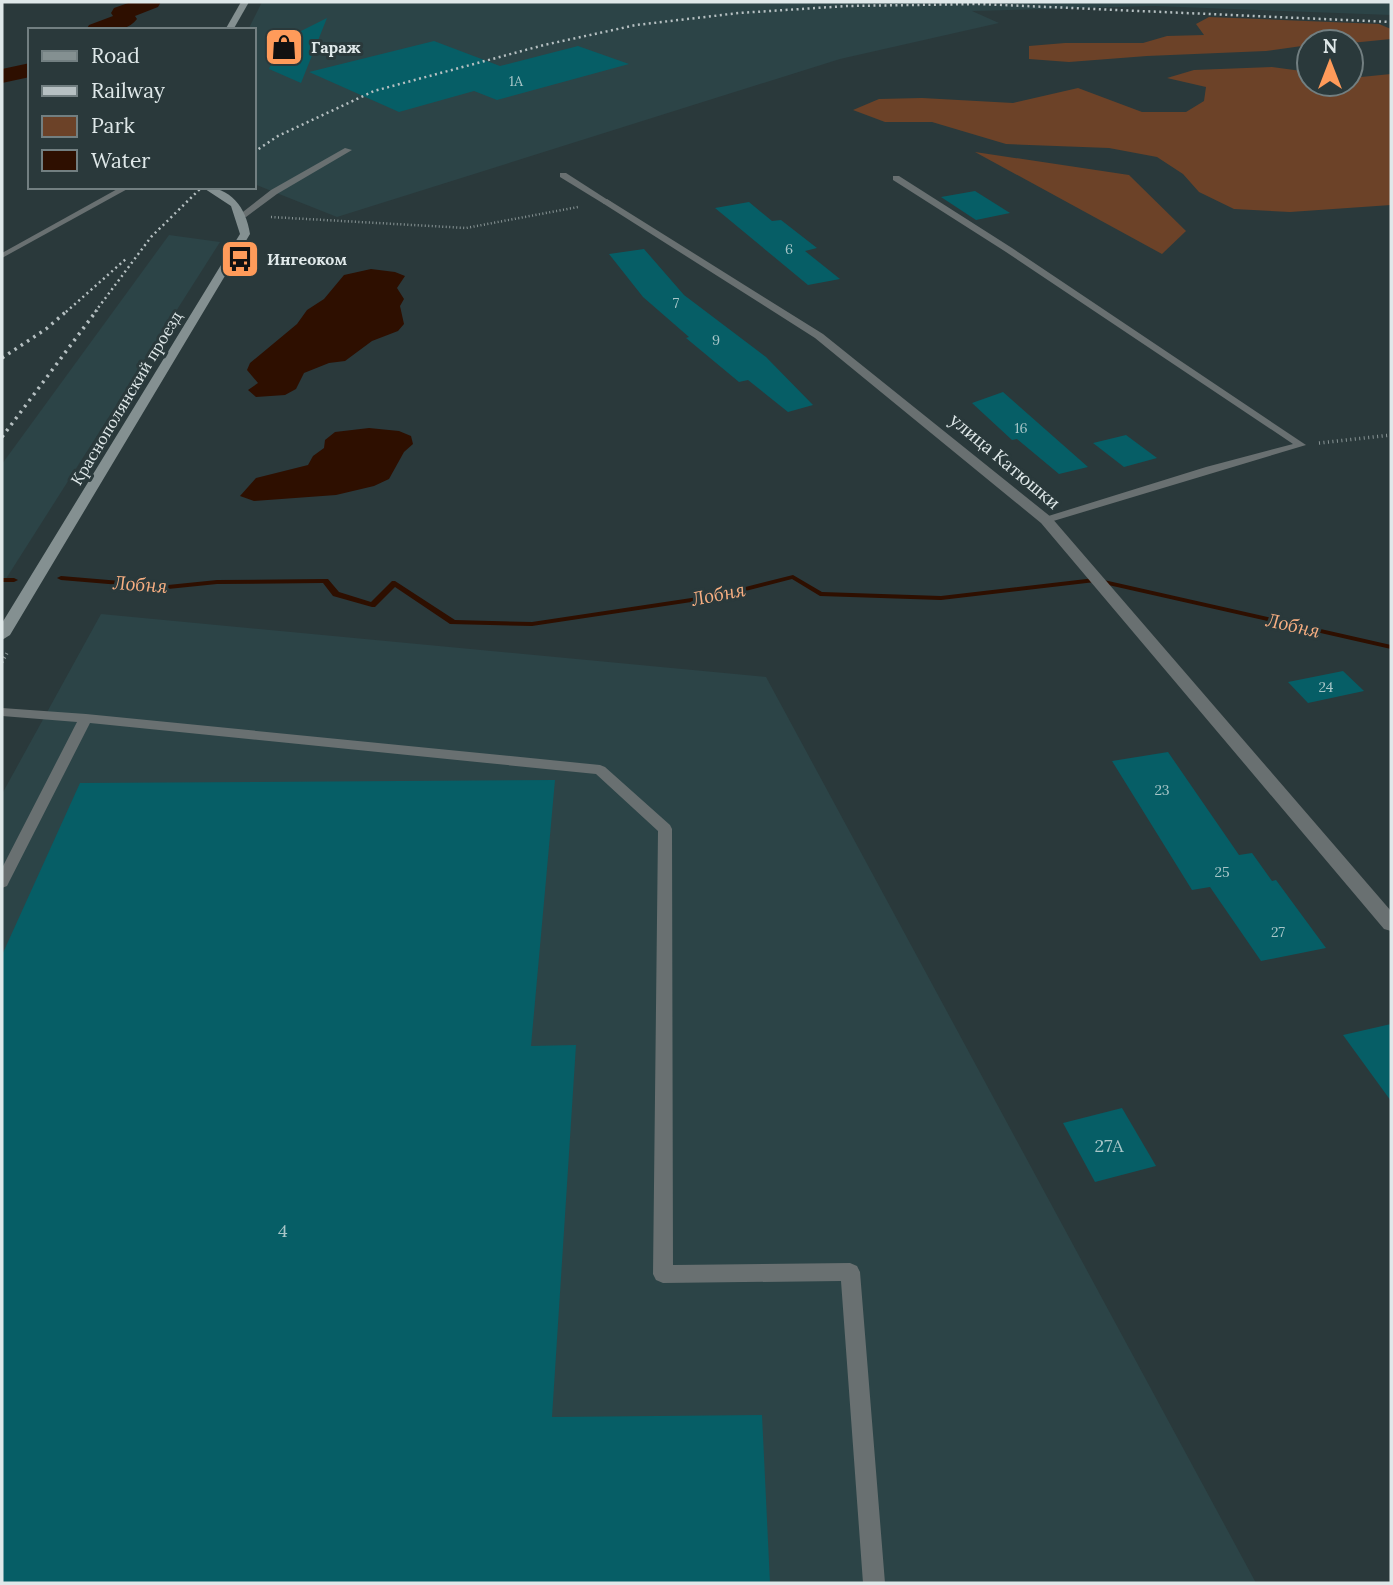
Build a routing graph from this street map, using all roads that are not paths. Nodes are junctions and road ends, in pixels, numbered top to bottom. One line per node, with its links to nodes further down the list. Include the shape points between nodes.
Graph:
1 (245, 2): 2 (main road)
2 (230, 28)
3 (348, 150): 9 (lane)
4 (563, 176): 8 (lane)
5 (896, 178): 11 (lane, via 1301,445)
6 (123, 189): 10 (lane)
7 (212, 189): 9 (main road)
8 (607, 202): 11 (street, улица Катюшки, via 819,336)
9 (243, 215): 12 (main road, Краснополянский проезд, via 245,234)
10 (2, 256)
11 (1046, 520): 16 (street, улица Катюшки)
12 (2, 635)
13 (2, 712): 14 (lane)
14 (86, 718): 15 (lane); 17 (lane, via 600,770 665,829 663,1274 850,1272)
15 (2, 881)
16 (1391, 924)
17 (874, 1583)

